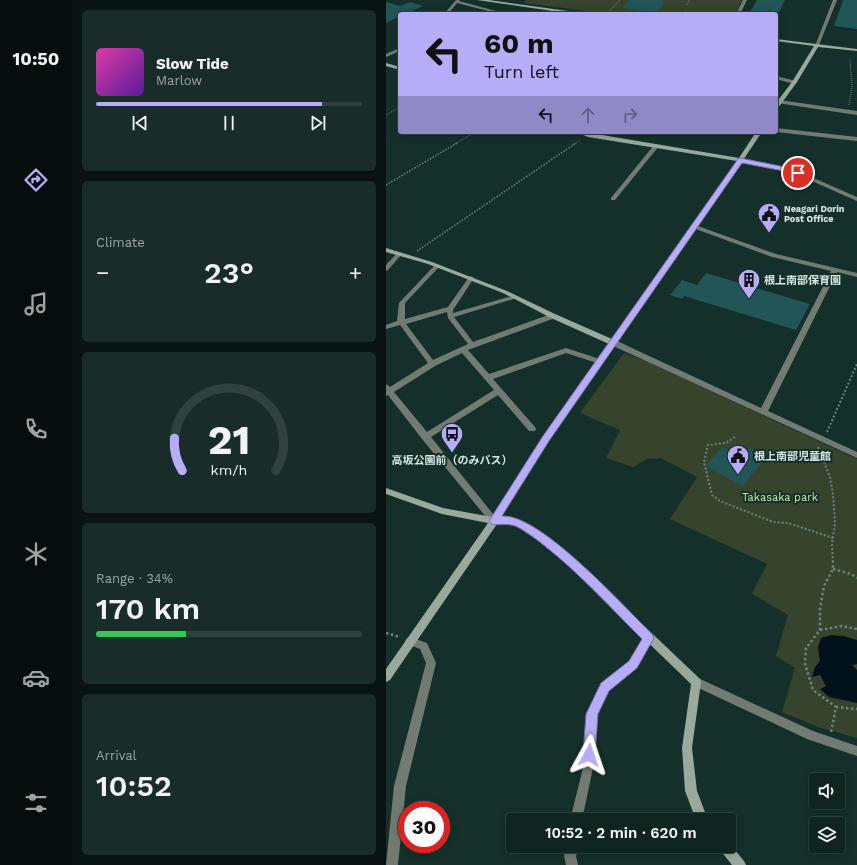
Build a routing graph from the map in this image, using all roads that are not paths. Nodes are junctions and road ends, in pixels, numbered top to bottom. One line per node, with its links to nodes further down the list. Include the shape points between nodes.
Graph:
1 (479, 0): 7 (street)
2 (745, 0): 8 (street)
3 (835, 0): 10 (street)
4 (458, 1): 5 (street); 6 (street)
5 (448, 12)
6 (498, 12)
7 (568, 12)
8 (739, 12)
9 (778, 40): 10 (street)
10 (817, 45): 12 (street); 17 (street)
11 (398, 50): 13 (street)
12 (857, 50)
13 (386, 56)
14 (386, 64): 15 (street)
15 (398, 68)
16 (778, 78): 17 (street)
17 (794, 82): 18 (street)
18 (778, 105): 19 (street)
19 (857, 113)
20 (778, 130): 23 (street)
21 (585, 134): 24 (street)
22 (758, 134): 25 (street)
23 (857, 139)
24 (656, 146): 25 (street); 26 (street)
25 (740, 160): 27 (street, via 790,170); 28 (street)
26 (613, 199)
27 (857, 199)
28 (695, 227): 33 (street, via 774,256); 41 (street)
29 (386, 250): 30 (street)
30 (399, 254): 31 (street); 32 (street)
31 (437, 266): 35 (street); 39 (street, via 402,303)
32 (386, 269)
33 (835, 270): 34 (street); 49 (street)
34 (857, 275)
35 (471, 278): 36 (street); 37 (street)
36 (515, 296): 37 (street); 38 (street)
37 (450, 313): 39 (street); 42 (street)
38 (553, 316): 41 (street); 42 (street)
39 (401, 322): 40 (street); 45 (street)
40 (386, 327)
41 (614, 343): 44 (street); 49 (street)
42 (472, 345): 43 (street)
43 (463, 349): 45 (street); 46 (street)
44 (600, 362): 46 (street, via 566,350); 54 (street, via 546,438)
45 (432, 364): 47 (street)
46 (487, 378): 48 (street)
47 (387, 390): 51 (street)
48 (498, 391): 50 (street); 51 (street)
49 (763, 412): 52 (street)
50 (532, 430)
51 (425, 437): 54 (street)
52 (857, 455)
53 (386, 491): 54 (street, via 442,511)
54 (494, 521): 55 (street, via 507,520 519,523 540,537 571,562); 56 (street)
55 (648, 638): 58 (street); 60 (street, via 633,664 605,687 592,714 588,768)
56 (410, 641): 57 (street); 64 (street, via 424,646 432,664 400,786)
57 (386, 677)
58 (696, 682): 59 (street, via 811,735); 61 (street, via 688,748 691,791)
59 (857, 751)
60 (578, 813)
61 (699, 813)
62 (571, 853): 65 (street)
63 (730, 853): 66 (street)
64 (392, 865)
65 (572, 865)
66 (740, 865)

